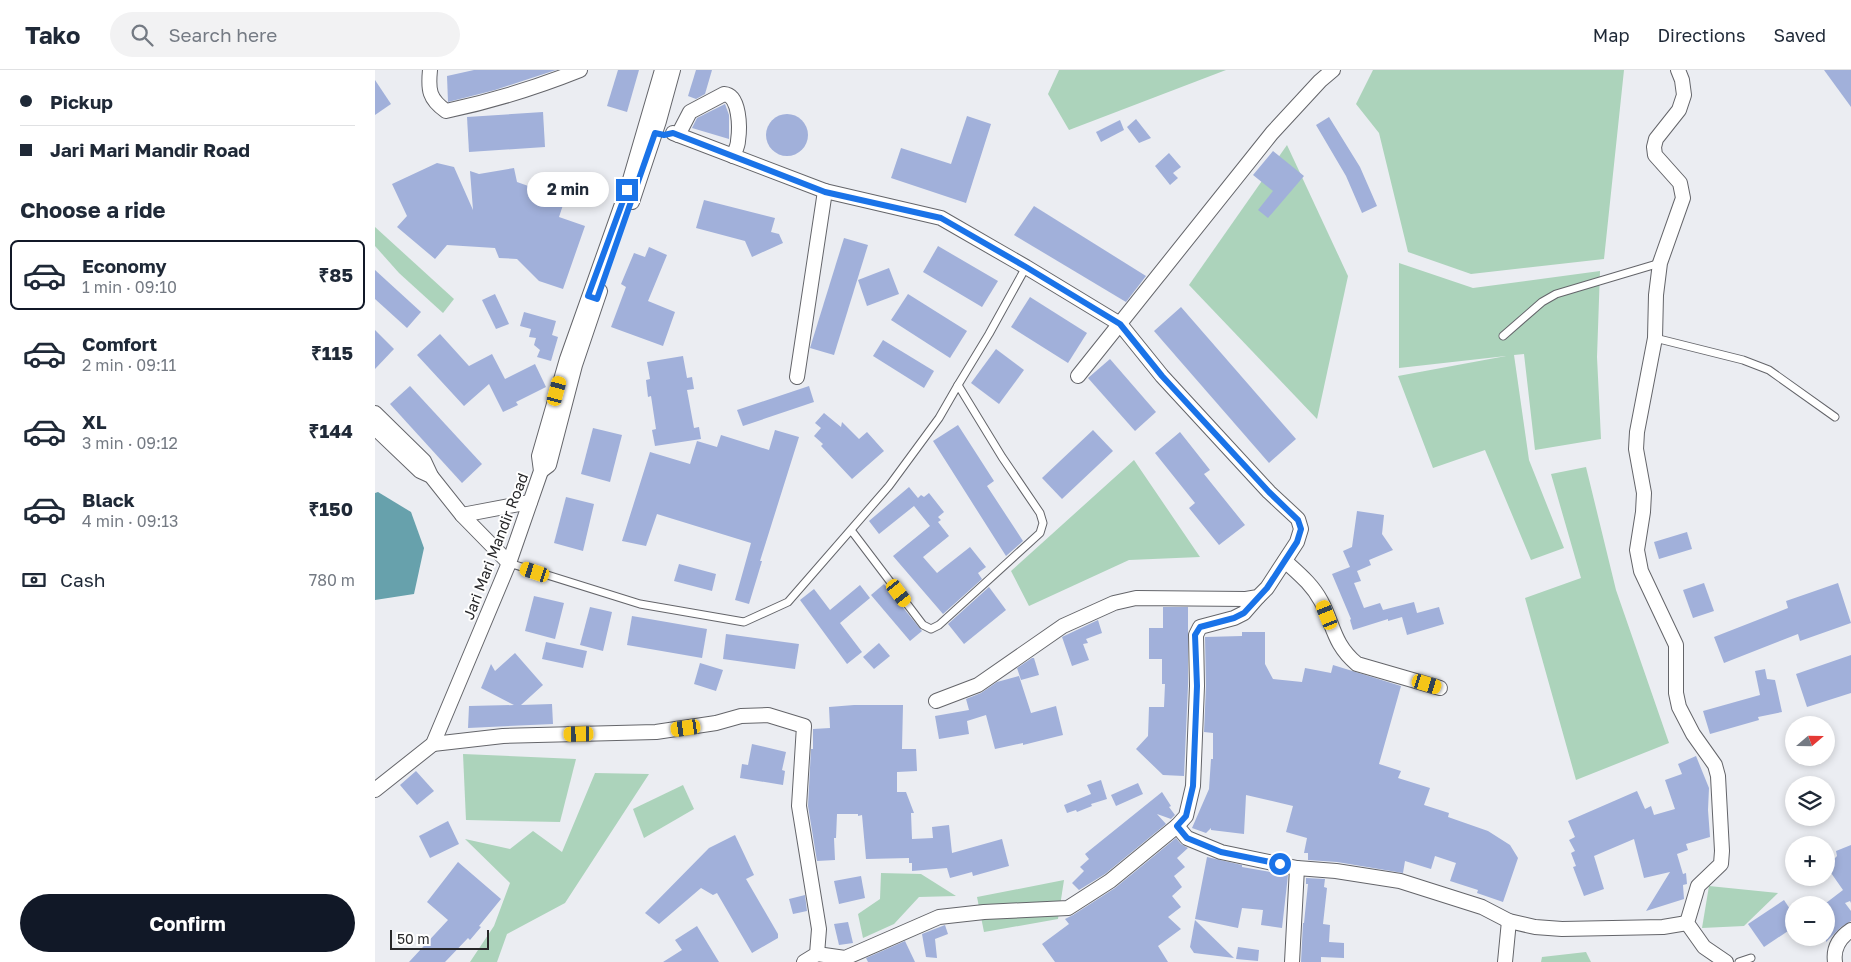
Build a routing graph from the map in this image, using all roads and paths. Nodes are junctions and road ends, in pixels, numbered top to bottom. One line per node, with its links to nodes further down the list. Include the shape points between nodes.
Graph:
1 (430, 70): 2 (street, via 429,84 434,102 446,111 531,89)
2 (580, 70)
3 (662, 70): 7 (street, Jari Mari Mandir Road)
4 (673, 70): 7 (street)
5 (1333, 70): 13 (street, via 1272,133)
6 (1678, 70): 11 (street, via 1684,95 1679,110 1656,139 1654,147 1655,155 1680,182 1683,198)
7 (652, 125): 8 (street, via 668,125); 23 (street, Jari Mari Mandir Road, via 627,190 593,297 567,359 539,456 541,471)
8 (675, 134): 9 (street); 9 (street, via 690,112 724,94 731,95 738,112 739,140)
9 (733, 156): 10 (street)
10 (825, 192): 12 (street, via 941,218); 16 (street)
11 (1659, 262): 14 (lane, via 1556,294); 15 (street)
12 (1026, 267): 13 (street); 18 (lane)
13 (1120, 324): 17 (street); 26 (street, via 1162,376 1298,520 1301,529 1297,542)
14 (1503, 336)
15 (1655, 338): 20 (lane, via 1762,366); 36 (street, via 1637,432 1636,449 1644,493 1637,550 1641,572 1677,644 1676,693 1679,707 1715,765 1722,841 1721,864 1698,886)
16 (797, 376)
17 (1078, 376)
18 (958, 385): 25 (lane, via 939,418 889,486); 25 (lane, via 1040,512 1043,523 1040,533 939,625 931,628 923,625)
19 (375, 413): 22 (street, via 424,461)
20 (1835, 417)
21 (375, 428): 22 (street, via 420,471)
22 (431, 476): 24 (street)
23 (531, 502): 24 (street); 27 (street, Jari Mari Mandir Road)
24 (462, 515): 27 (street)
25 (851, 530): 27 (lane, via 788,602 745,622 640,604)
26 (1285, 561): 28 (street); 29 (street, via 1311,584 1346,655 1357,664)
27 (509, 563): 31 (street, Jari Mari Mandir Road)
28 (1259, 597): 30 (street, via 1136,598 1114,603 1063,626 979,685); 33 (street, via 1244,613 1200,627 1195,635 1197,686 1193,786 1186,816)
29 (1440, 688)
30 (937, 701)
31 (433, 744): 32 (street); 38 (street, via 503,736 655,732 741,716 768,715 804,726 799,806 819,929)
32 (375, 790)
33 (1177, 826): 34 (street, via 1187,838 1221,852); 40 (street, via 1110,880 1068,908 984,912 939,918)
34 (1297, 868): 35 (street, via 1336,870 1400,881 1481,907); 42 (street)
35 (1509, 920): 36 (street, via 1535,927 1562,929 1663,927); 43 (street)
36 (1687, 923): 44 (street, via 1703,947)
37 (1851, 930): 46 (street, via 1835,947)
38 (817, 954): 40 (street); 41 (street)
39 (1751, 958): 45 (lane)
40 (846, 960)
41 (804, 962)
42 (1292, 962)
43 (1505, 962)
44 (1726, 962)
45 (1739, 962)
46 (1835, 962)

